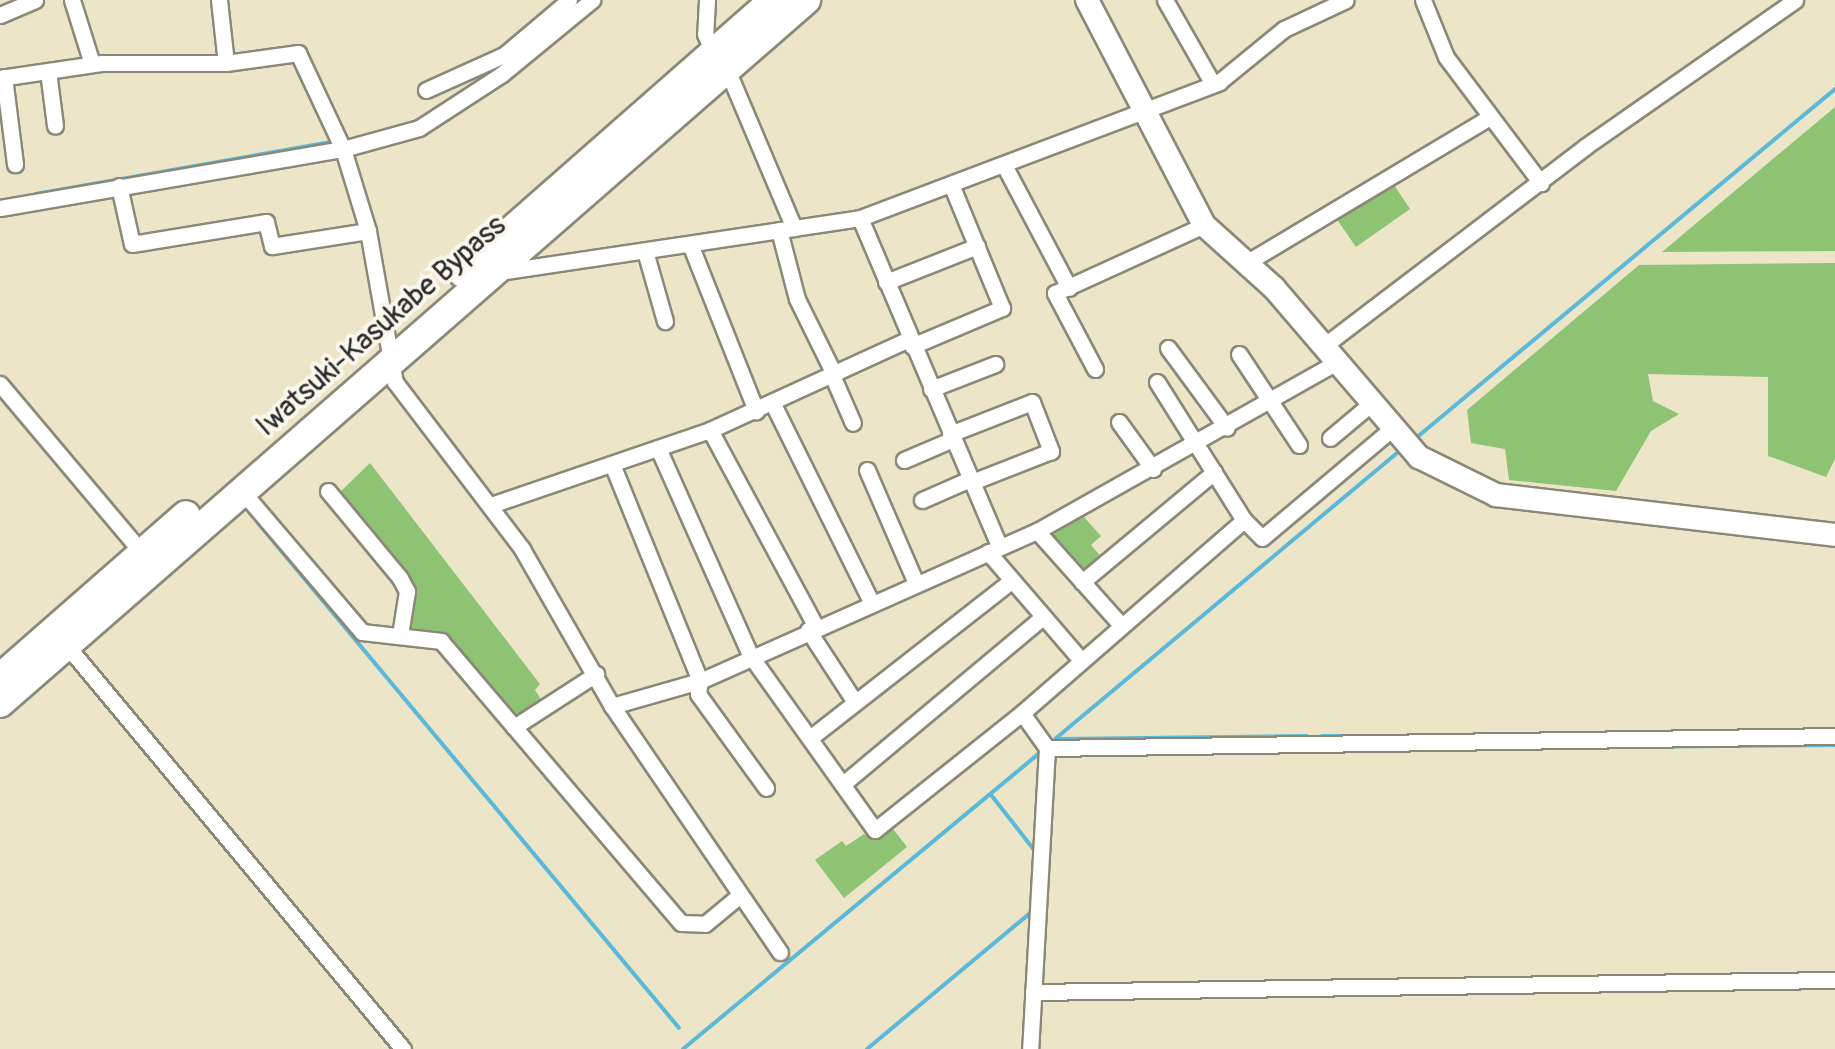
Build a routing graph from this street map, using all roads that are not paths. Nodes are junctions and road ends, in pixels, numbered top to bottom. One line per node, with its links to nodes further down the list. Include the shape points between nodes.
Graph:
1 (35, 0): 15 (street)
2 (72, 0): 17 (street)
3 (219, 0): 18 (street)
4 (569, 0): 19 (street)
5 (592, 0): 19 (street)
6 (707, 0): 16 (street, via 705,34)
7 (774, 0): 16 (highway, Iwatsuki-Kasukabe Bypass)
8 (806, 0): 16 (highway, Iwatsuki-Kasukabe Bypass)
9 (1087, 0): 24 (street)
10 (1165, 0): 22 (street)
11 (1346, 0): 22 (street, via 1284,29)
12 (1422, 0): 13 (street); 25 (street, via 1446,57)
13 (1431, 0)
14 (1796, 0): 30 (street)
15 (0, 15)
16 (719, 59): 36 (street); 42 (highway, Iwatsuki-Kasukabe Bypass); 48 (highway, Iwatsuki-Kasukabe Bypass)
17 (92, 64): 18 (street); 20 (street)
18 (226, 64): 27 (street, via 298,53)
19 (498, 67): 23 (street); 27 (street, via 419,128)
20 (48, 71): 21 (street); 26 (street)
21 (2, 78): 28 (street)
22 (1213, 84): 24 (street)
23 (426, 90)
24 (1149, 110): 29 (street); 35 (street)
25 (1490, 118): 30 (street); 41 (street)
26 (56, 126)
27 (343, 149): 32 (street); 37 (street)
28 (14, 164)
29 (1004, 164): 31 (street); 44 (street)
30 (1540, 183): 49 (street)
31 (951, 184): 34 (street); 39 (street)
32 (120, 186): 33 (street); 37 (street, via 132,244 266,222 272,246)
33 (0, 208)
34 (860, 218): 36 (street); 43 (street)
35 (1204, 224): 41 (street); 44 (street)
36 (786, 229): 38 (street); 53 (street, via 798,299)
37 (368, 231): 48 (street)
38 (690, 244): 40 (street); 60 (street)
39 (977, 246): 43 (street); 46 (street, via 1002,308)
40 (645, 251): 42 (street); 45 (street)
41 (1246, 264): 49 (street)
42 (492, 273): 48 (highway, Iwatsuki-Kasukabe Bypass)
43 (886, 282): 46 (street)
44 (1069, 288): 52 (street, via 1055,293)
45 (665, 321)
46 (911, 342): 53 (street); 56 (street)
47 (1168, 348): 64 (street)
48 (391, 349): 77 (highway, Iwatsuki-Kasukabe Bypass); 80 (street, via 395,382); 85 (highway, Iwatsuki-Kasukabe Bypass)
49 (1332, 353): 57 (street); 59 (street)
50 (1239, 354): 59 (street)
51 (995, 364): 56 (street)
52 (1095, 369)
53 (833, 374): 58 (street); 61 (street)
54 (1157, 382): 69 (street)
55 (0, 384): 85 (street)
56 (931, 389): 66 (street)
57 (1373, 402): 63 (street); 67 (street)
58 (772, 404): 60 (street); 89 (street)
59 (1268, 404): 64 (street); 68 (street)
60 (756, 410): 65 (street)
61 (852, 422)
62 (1118, 422): 73 (street)
63 (1394, 427): 81 (street, via 1262,538); 83 (street, via 1419,457 1496,495)
64 (1227, 428): 69 (street)
65 (710, 430): 70 (street); 92 (street)
66 (951, 436): 71 (street); 76 (street); 76 (street, via 1032,402 1050,451)
67 (1330, 438)
68 (1299, 445)
69 (1197, 446): 73 (street); 75 (street)
70 (658, 448): 72 (street); 95 (street)
71 (904, 460)
72 (612, 464): 80 (street); 99 (street)
73 (1153, 469): 82 (street)
74 (867, 470): 88 (street)
75 (1214, 472): 81 (street); 87 (street)
76 (971, 481): 79 (street); 84 (street)
77 (242, 491): 94 (highway, Iwatsuki-Kasukabe Bypass); 104 (street, via 282,530 362,632 441,642)
78 (328, 491): 93 (street, via 407,591)
79 (922, 500)
80 (491, 505): 97 (street)
81 (1244, 520): 91 (street)
82 (1038, 531): 84 (street); 87 (street)
83 (1835, 535)
84 (994, 549): 86 (street); 88 (street)
85 (143, 554): 98 (highway, Iwatsuki-Kasukabe Bypass)
86 (1011, 580): 90 (street); 101 (street)
87 (1082, 582): 91 (street)
88 (916, 583): 89 (street)
89 (872, 602): 92 (street)
90 (1042, 617): 96 (street); 108 (street)
91 (1122, 626): 96 (street)
92 (812, 629): 95 (street); 101 (street)
93 (401, 630)
94 (68, 646): 100 (highway, Iwatsuki-Kasukabe Bypass); 114 (street)
95 (750, 655): 99 (street); 106 (street)
96 (1080, 660): 103 (street)
97 (596, 674): 102 (street); 104 (street)
98 (0, 678)
99 (700, 680): 102 (street); 109 (street, via 698,694)
100 (0, 702)
101 (856, 702): 106 (street)
102 (612, 706): 110 (street)
103 (1022, 713): 107 (street); 108 (street, via 874,830)
104 (514, 727): 110 (street, via 681,923 704,924)
105 (1835, 736): 107 (street)
106 (810, 738): 108 (street)
107 (1047, 748): 113 (street)
108 (843, 784)
109 (766, 788)
110 (740, 895): 111 (street)
111 (780, 952)
112 (1835, 980): 113 (street)
113 (1033, 992): 115 (street)
114 (403, 1049)
115 (1030, 1049)

